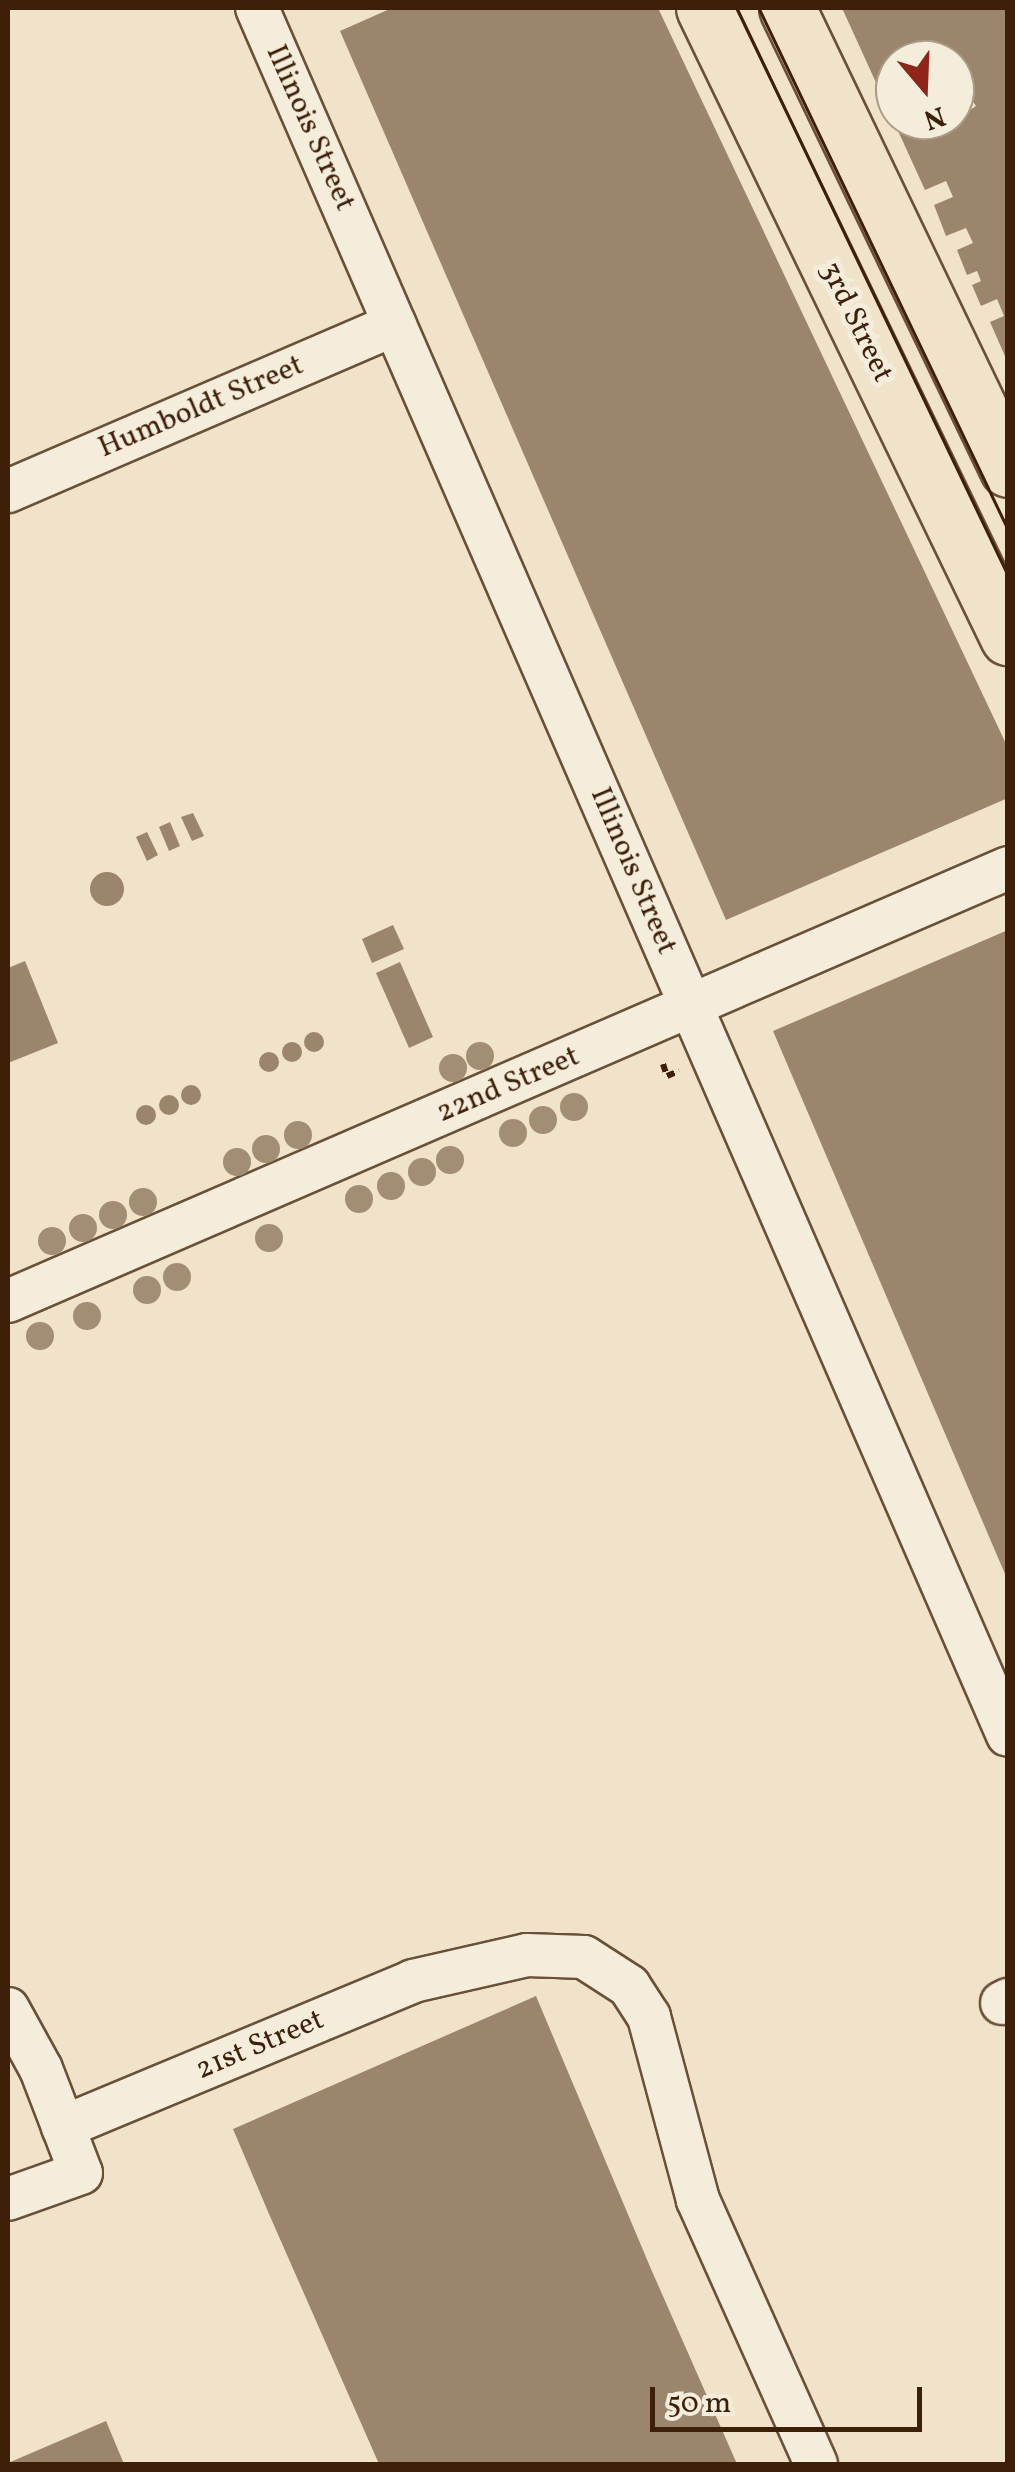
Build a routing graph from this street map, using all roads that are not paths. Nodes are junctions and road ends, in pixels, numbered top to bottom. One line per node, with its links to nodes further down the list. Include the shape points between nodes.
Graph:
1 (704, 8): 7 (main road, 3rd Street)
2 (787, 8): 5 (main road)
3 (268, 11): 4 (street, Illinois Street)
4 (395, 324): 6 (street, Humboldt Street); 9 (street, Illinois Street)
5 (1008, 469)
6 (8, 491)
7 (1008, 636)
8 (1008, 868): 9 (street, 22nd Street)
9 (691, 1007): 10 (street, 22nd Street); 11 (street, Illinois Street)
10 (8, 1301)
11 (1008, 1735)
12 (8, 2009): 13 (street)
13 (63, 2127): 14 (street, via 81,2172); 15 (street, 21st Street, via 413,1982 527,1955 584,1957 630,1986 650,2017 698,2200)
14 (8, 2199)
15 (816, 2464)

